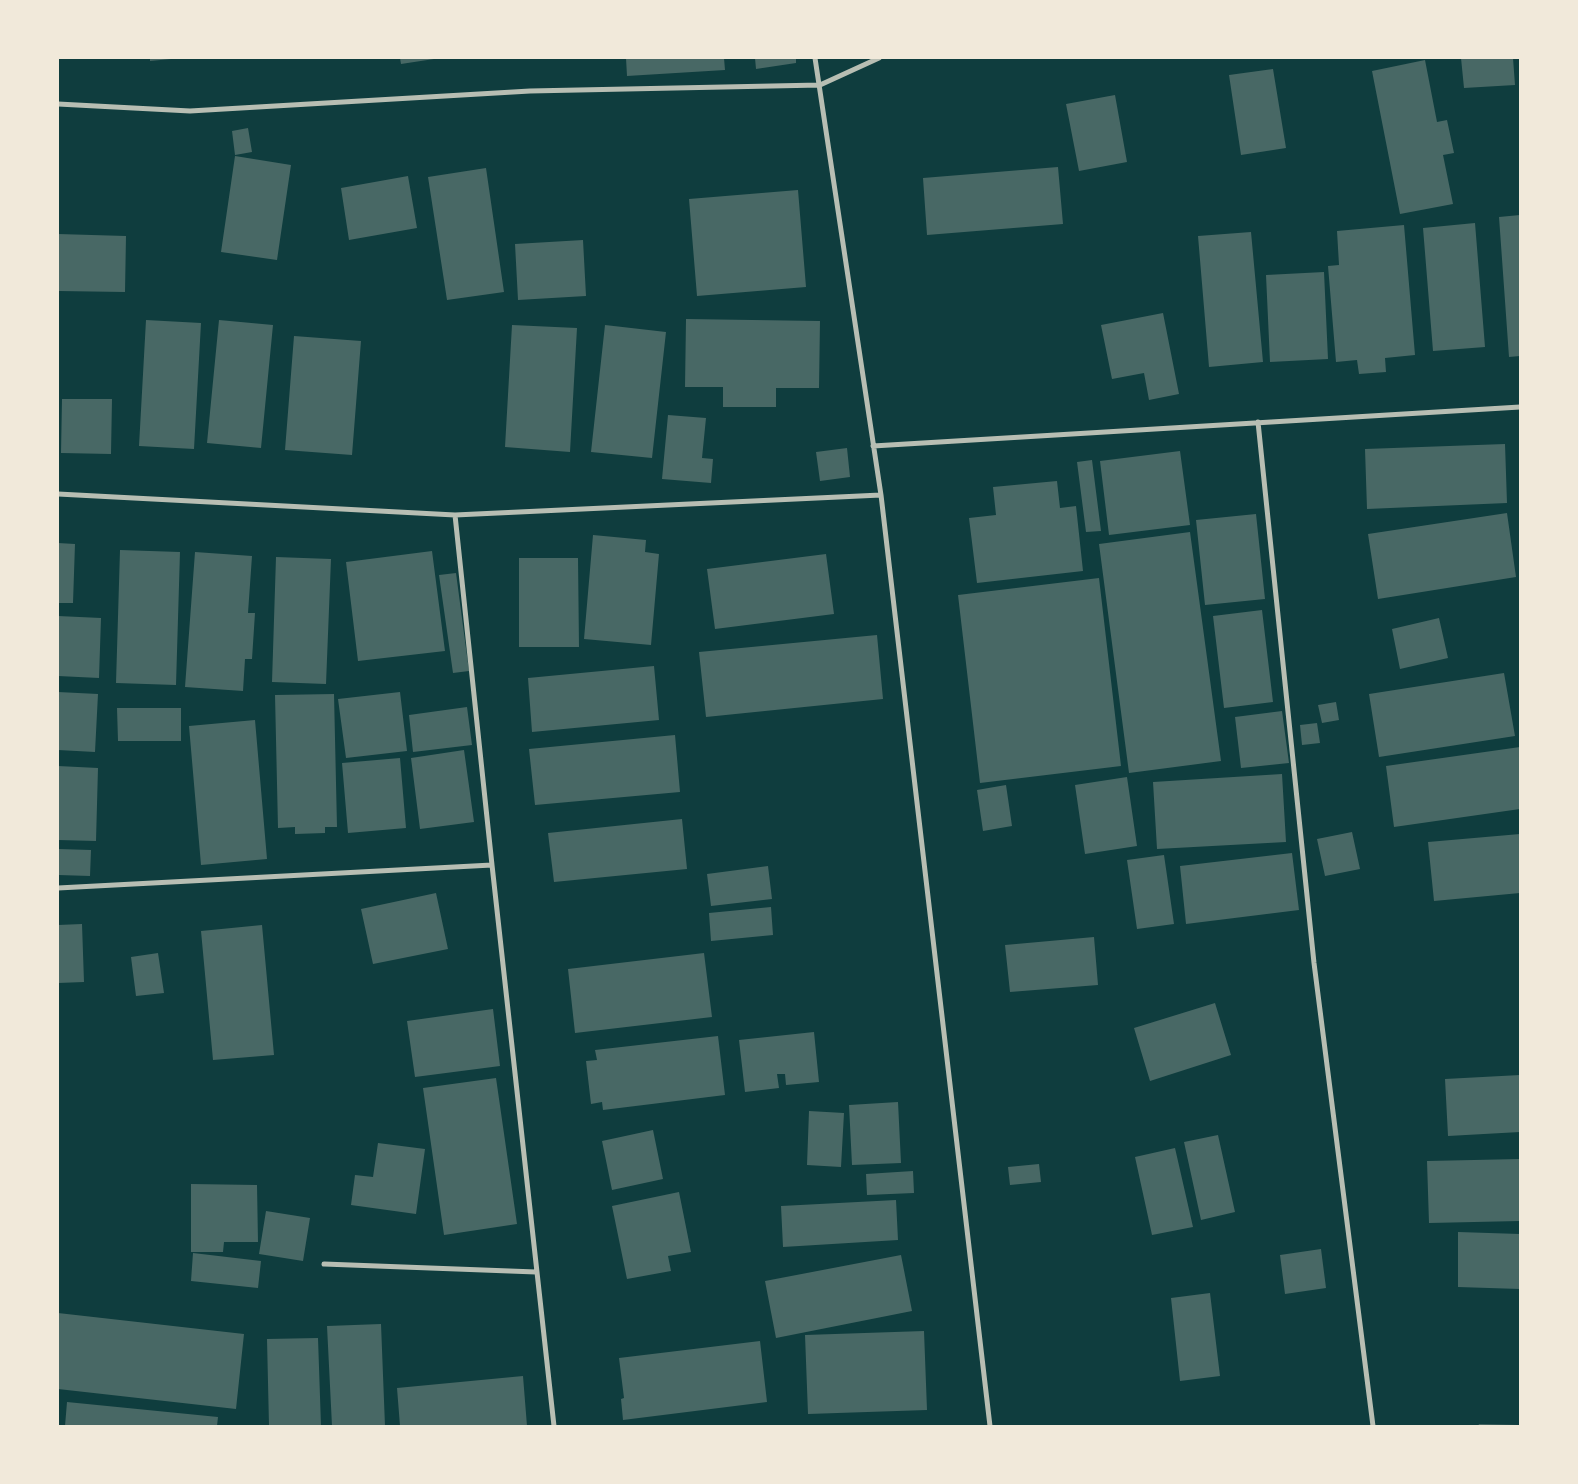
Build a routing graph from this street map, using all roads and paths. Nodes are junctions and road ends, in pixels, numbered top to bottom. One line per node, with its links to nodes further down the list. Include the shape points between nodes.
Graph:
1 (815, 58): 3 (street)
2 (879, 58): 3 (street)
3 (820, 85): 4 (street, via 530,91 190,111); 7 (street)
4 (58, 104)
5 (1520, 407): 6 (street)
6 (1258, 422): 7 (street); 17 (street, via 1314,963)
7 (872, 446): 9 (street)
8 (58, 494): 10 (street)
9 (881, 495): 10 (street); 16 (street)
10 (455, 514): 11 (street)
11 (492, 865): 12 (street); 14 (street)
12 (58, 888)
13 (324, 1264): 14 (street)
14 (536, 1272): 15 (street)
15 (554, 1426)
16 (990, 1426)
17 (1373, 1426)

